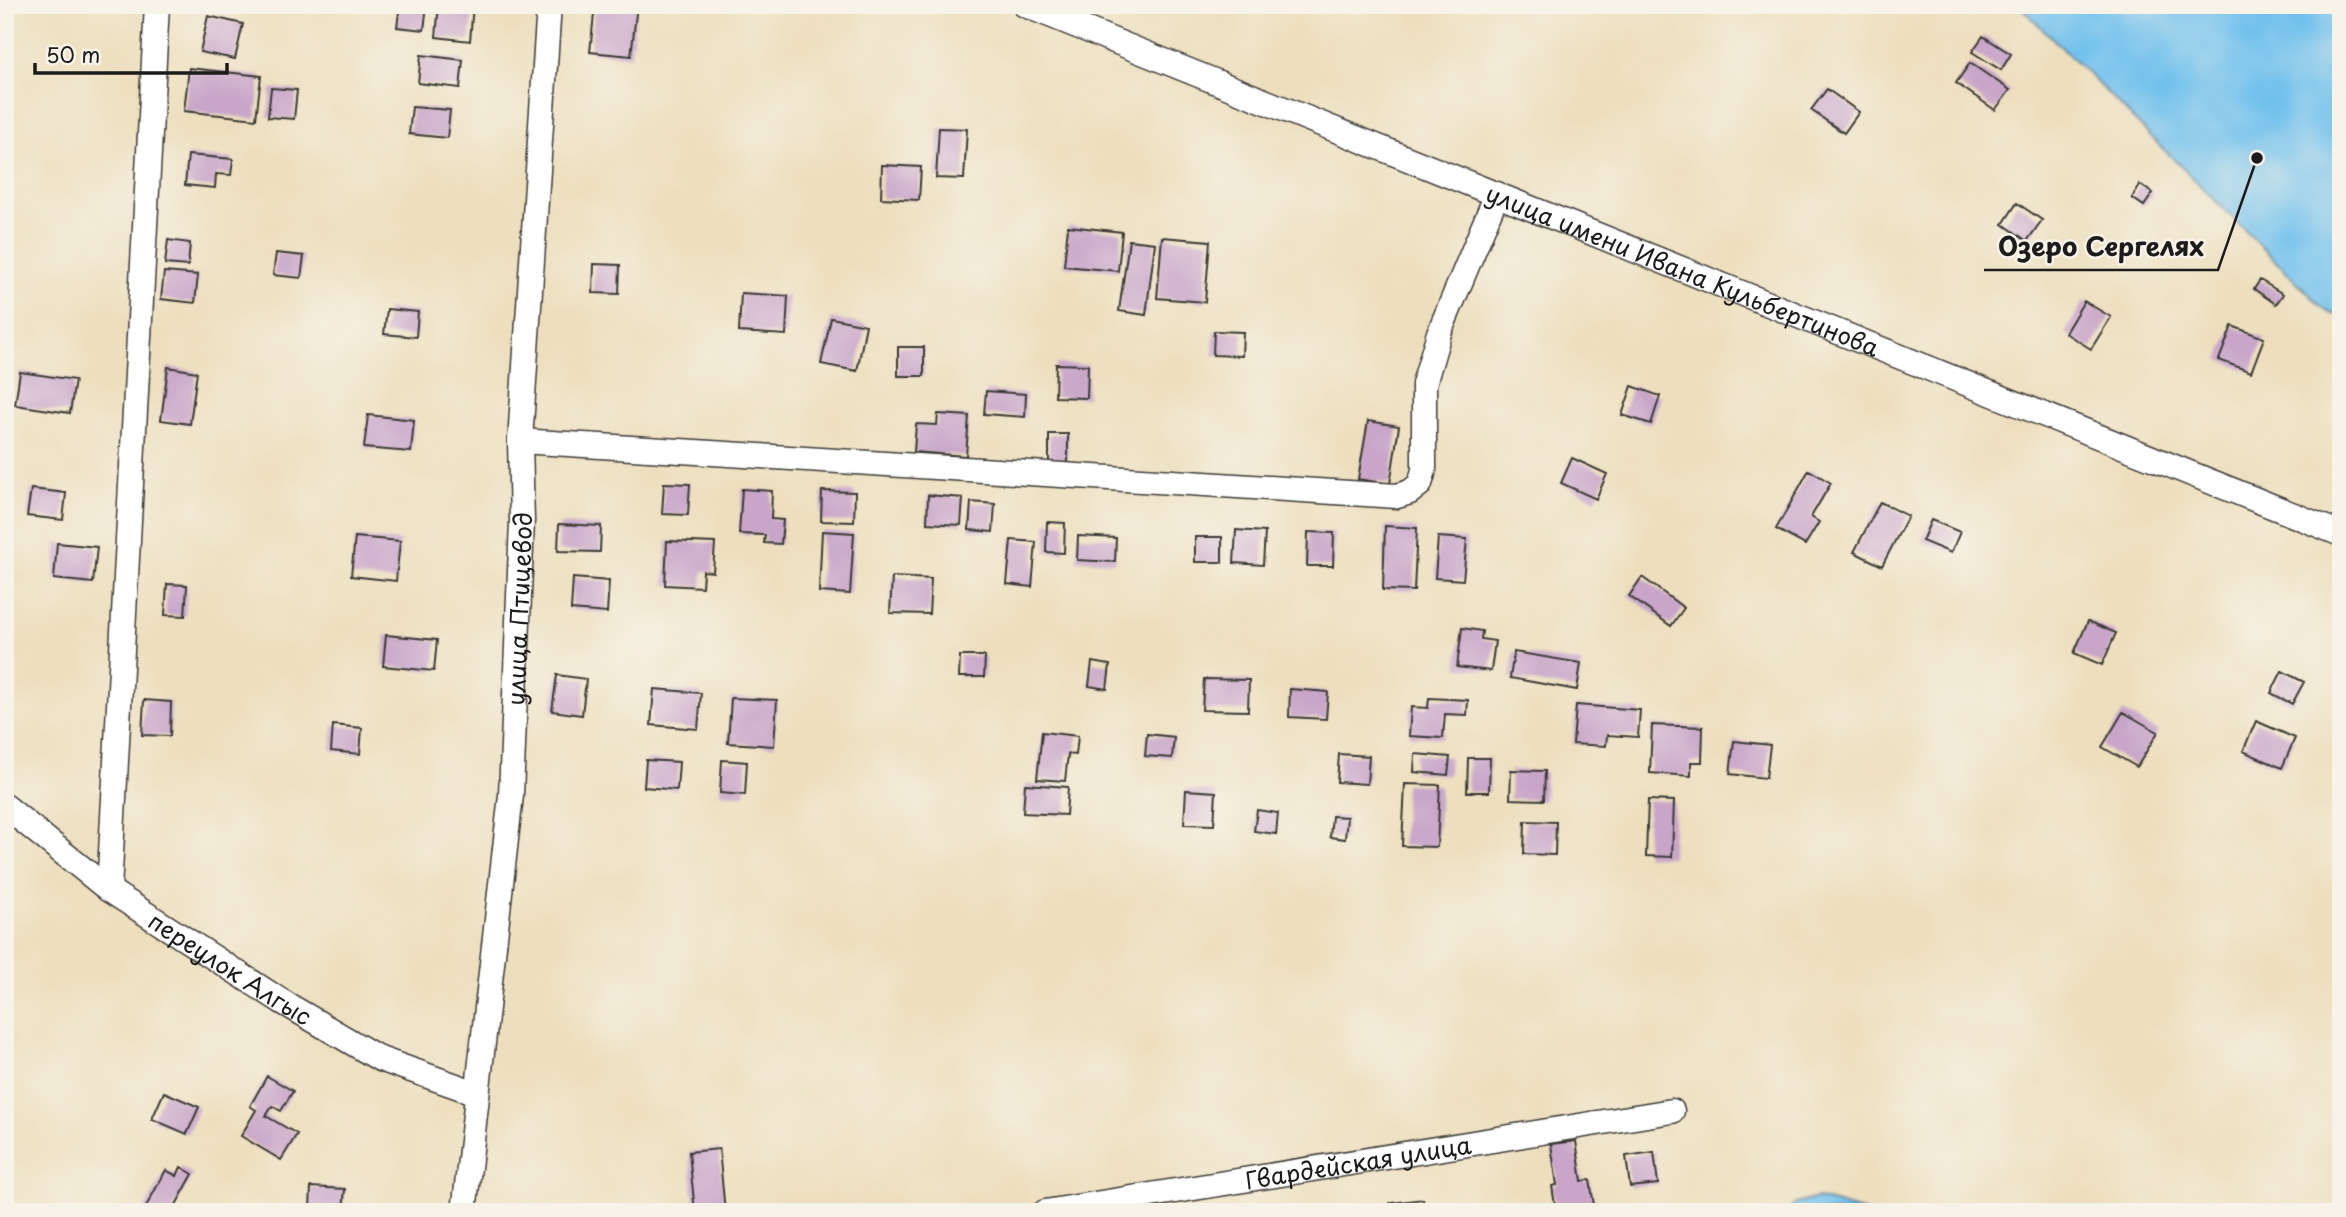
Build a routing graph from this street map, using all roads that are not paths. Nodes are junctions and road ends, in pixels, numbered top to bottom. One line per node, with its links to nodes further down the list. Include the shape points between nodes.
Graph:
1 (157, 5): 8 (street)
2 (549, 5): 5 (street, улица Птицевод)
3 (1025, 5): 4 (street, улица имени Ивана Кульбертинова)
4 (1497, 194): 5 (street, via 1439,333 1424,384 1420,484 1397,496); 6 (street, улица имени Ивана Кульбертинова)
5 (520, 441): 9 (street, улица Птицевод, via 522,521 511,795)
6 (2341, 534)
7 (5, 806): 8 (street, переулок Алгыс)
8 (109, 890): 9 (street, переулок Алгыс, via 380,1059)
9 (476, 1093): 11 (street, улица Птицевод)
10 (1672, 1111): 12 (street, Гвардейская улица)
11 (464, 1212)
12 (1045, 1212)

